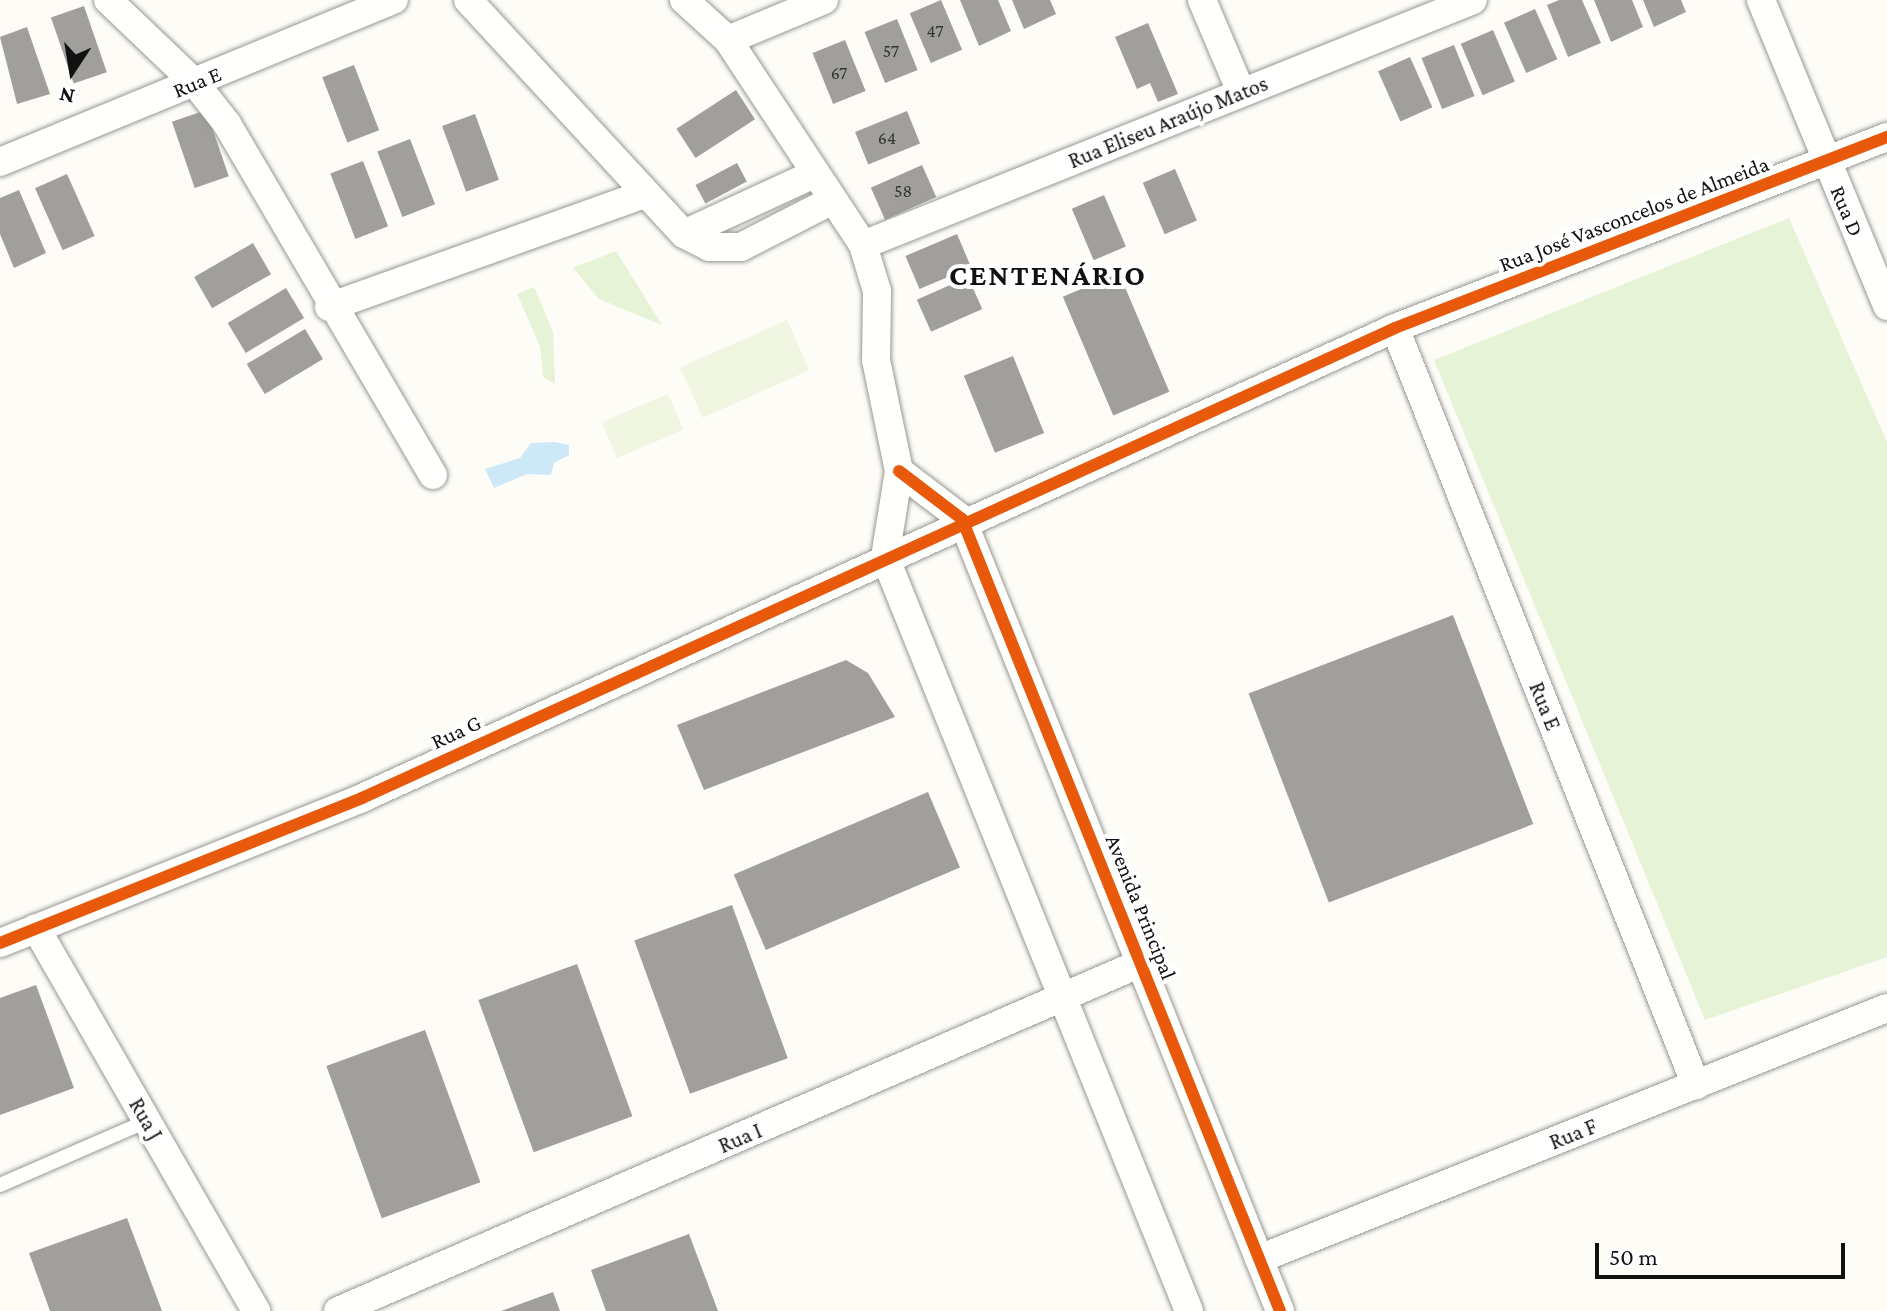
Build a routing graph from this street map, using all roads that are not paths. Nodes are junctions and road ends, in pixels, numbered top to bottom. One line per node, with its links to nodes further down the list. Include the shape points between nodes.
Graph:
1 (108, 0): 10 (street)
2 (394, 0): 10 (street, Rua E)
3 (468, 0): 16 (street)
4 (684, 0): 9 (street)
5 (824, 0): 9 (street)
6 (1202, 0): 11 (street)
7 (1473, 0): 11 (street, Rua Eliseu Araújo Matos)
8 (1761, 0): 13 (street, Rua D)
9 (728, 40): 15 (street)
10 (195, 83): 14 (street, Rua E); 21 (street, via 227,124)
11 (1241, 92): 19 (street, Rua Eliseu Araújo Matos)
12 (1887, 137): 13 (street, Rua José Vasconcelos de Almeida)
13 (1826, 161): 20 (street, Rua D); 22 (street, Rua José Vasconcelos de Almeida)
14 (0, 162)
15 (816, 173): 17 (street); 18 (street)
16 (644, 194): 18 (street); 21 (street)
17 (833, 200): 18 (street, via 741,247 709,247); 19 (street)
18 (684, 234)
19 (863, 245): 23 (street, via 877,291 876,360)
20 (1887, 306)
21 (329, 307): 24 (street)
22 (1395, 328): 25 (street, Rua José Vasconcelos de Almeida); 32 (street, Rua E)
23 (899, 471): 25 (street); 26 (street)
24 (433, 475)
25 (962, 519): 26 (street, Rua G); 29 (street, Avenida Principal)
26 (885, 557): 27 (street, Rua G, via 362,798); 30 (street)
27 (36, 928): 28 (street, Rua G); 33 (street, Rua J)
28 (0, 943)
29 (1141, 963): 30 (street, Rua I); 35 (street, Avenida Principal)
30 (1059, 1001): 37 (street, Rua I); 38 (street)
31 (1887, 1008): 32 (street, Rua F)
32 (1696, 1085): 35 (street, Rua F)
33 (147, 1121): 34 (lane); 36 (street, Rua J)
34 (0, 1185)
35 (1259, 1259): 39 (street, Avenida Principal)
36 (256, 1311)
37 (338, 1311)
38 (1189, 1311)
39 (1280, 1311)

